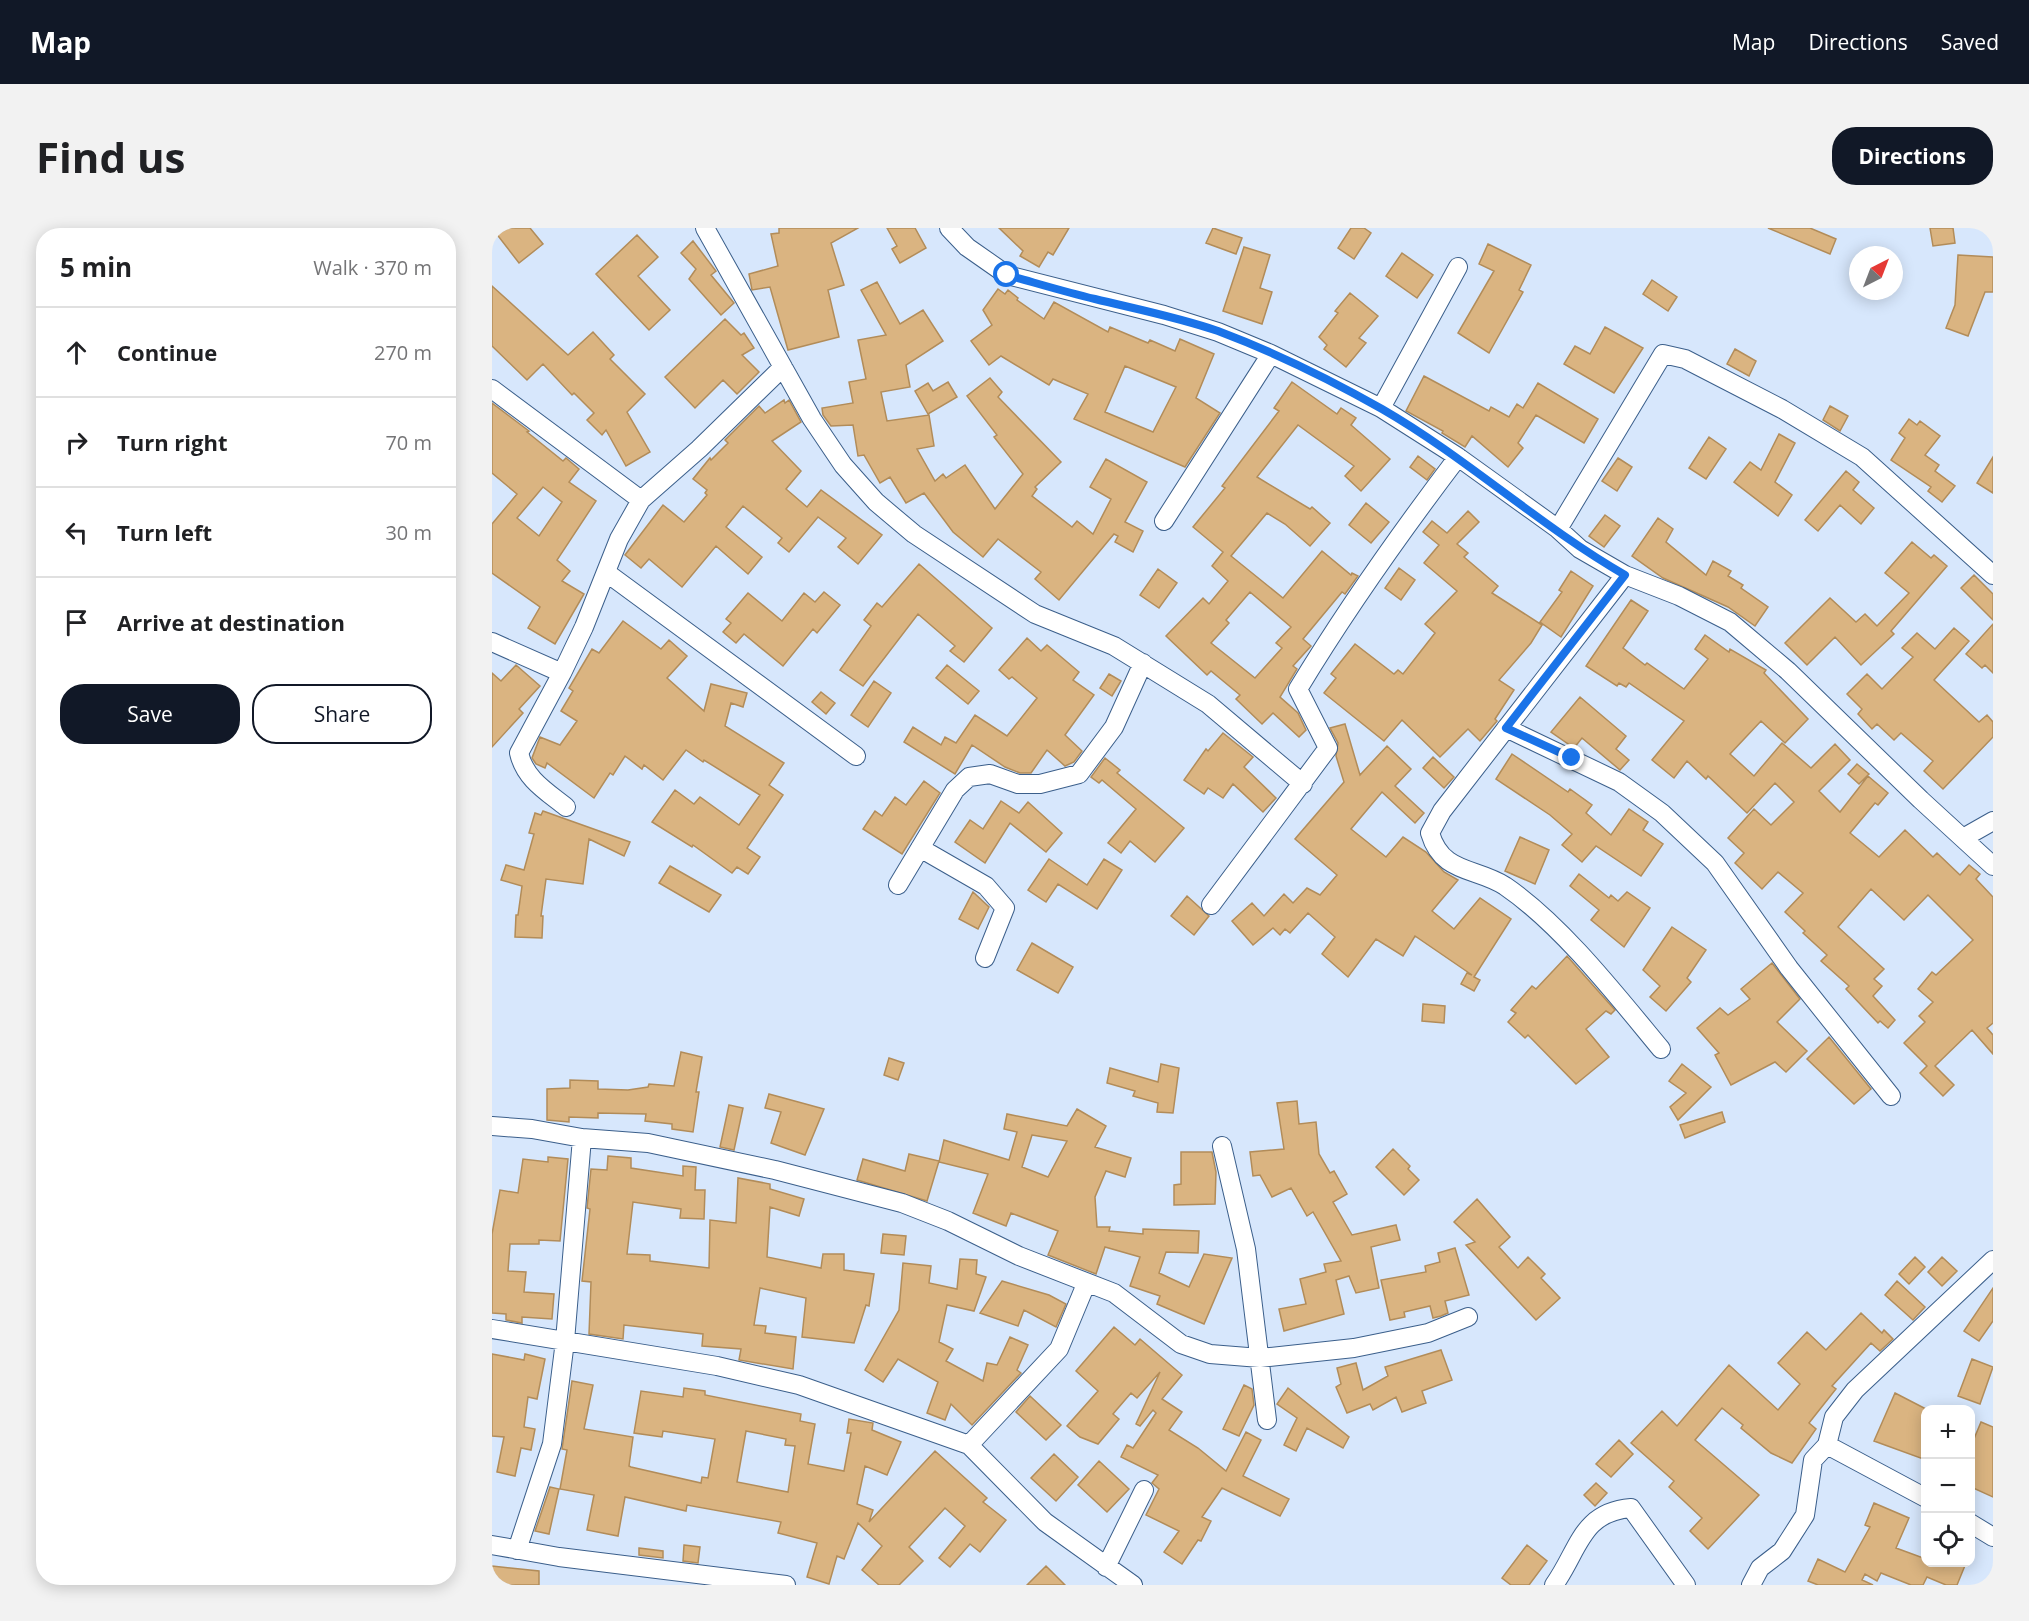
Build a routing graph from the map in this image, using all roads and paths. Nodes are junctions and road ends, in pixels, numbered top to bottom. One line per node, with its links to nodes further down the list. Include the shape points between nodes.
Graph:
1 (705, 228): 5 (street)
2 (949, 228): 4 (street, via 967,247 1007,275 1164,315)
3 (1458, 267): 7 (street)
4 (1271, 354): 7 (street); 10 (street)
5 (783, 367): 9 (street); 16 (street, via 843,465 876,502 914,534 1035,614 1089,634)
6 (492, 389): 9 (street)
7 (1381, 408): 8 (street)
8 (1458, 457): 11 (street); 20 (street, via 1389,547 1298,689 1328,748)
9 (641, 501): 12 (street, via 619,539)
10 (1164, 521)
11 (1558, 529): 13 (street, via 1580,549); 14 (street, via 1663,354 1685,359 1782,409 1862,457)
12 (607, 573): 17 (street); 19 (street)
13 (1625, 575): 18 (street); 23 (street, via 1730,622 1788,671)
14 (1993, 575)
15 (492, 642): 17 (street)
16 (1143, 663): 20 (street, via 1208,704); 24 (street, via 1114,727 1079,774 1040,784 1018,784 990,774 969,777 955,790)
17 (562, 673): 21 (street, via 519,753 522,767 532,779)
18 (1506, 728): 29 (street, via 1442,811 1430,833 1435,850 1455,865 1504,886 1554,928); 30 (street, via 1619,782 1662,813 1708,855 1789,968)
19 (856, 756)
20 (1303, 784): 27 (street)
21 (566, 807)
22 (1993, 821): 23 (street)
23 (1963, 838): 25 (street)
24 (920, 848): 26 (street); 28 (street, via 986,886 1005,908)
25 (1993, 866)
26 (898, 885)
27 (1211, 904)
28 (985, 958)
29 (1661, 1049)
30 (1892, 1096)
31 (492, 1126): 32 (street)
32 (582, 1138): 35 (street, via 648,1143 902,1203); 38 (street)
33 (1222, 1146): 39 (street, via 1246,1249)
34 (1989, 1270): 42 (street, via 1855,1390 1834,1417)
35 (1086, 1284): 39 (street, via 1114,1293 1181,1344 1210,1354); 41 (street, via 1059,1349)
36 (1468, 1317): 39 (street, via 1428,1333 1354,1348)
37 (492, 1329): 38 (street)
38 (565, 1341): 41 (street, via 717,1366 799,1385); 48 (street, via 552,1444)
39 (1260, 1358): 40 (street)
40 (1267, 1420)
41 (969, 1445): 49 (street, via 1045,1522)
42 (1827, 1445): 44 (street); 54 (street, via 1813,1461 1805,1515 1782,1551 1760,1568)
43 (1144, 1490): 49 (street)
44 (1921, 1495)
45 (1975, 1526): 46 (street)
46 (1993, 1537)
47 (492, 1545): 48 (street)
48 (517, 1550): 50 (street)
49 (1106, 1567): 51 (street)
50 (786, 1585)
51 (1133, 1585)
52 (1554, 1585): 53 (street, via 1592,1523 1604,1513 1631,1508)
53 (1686, 1585)
54 (1751, 1585)

